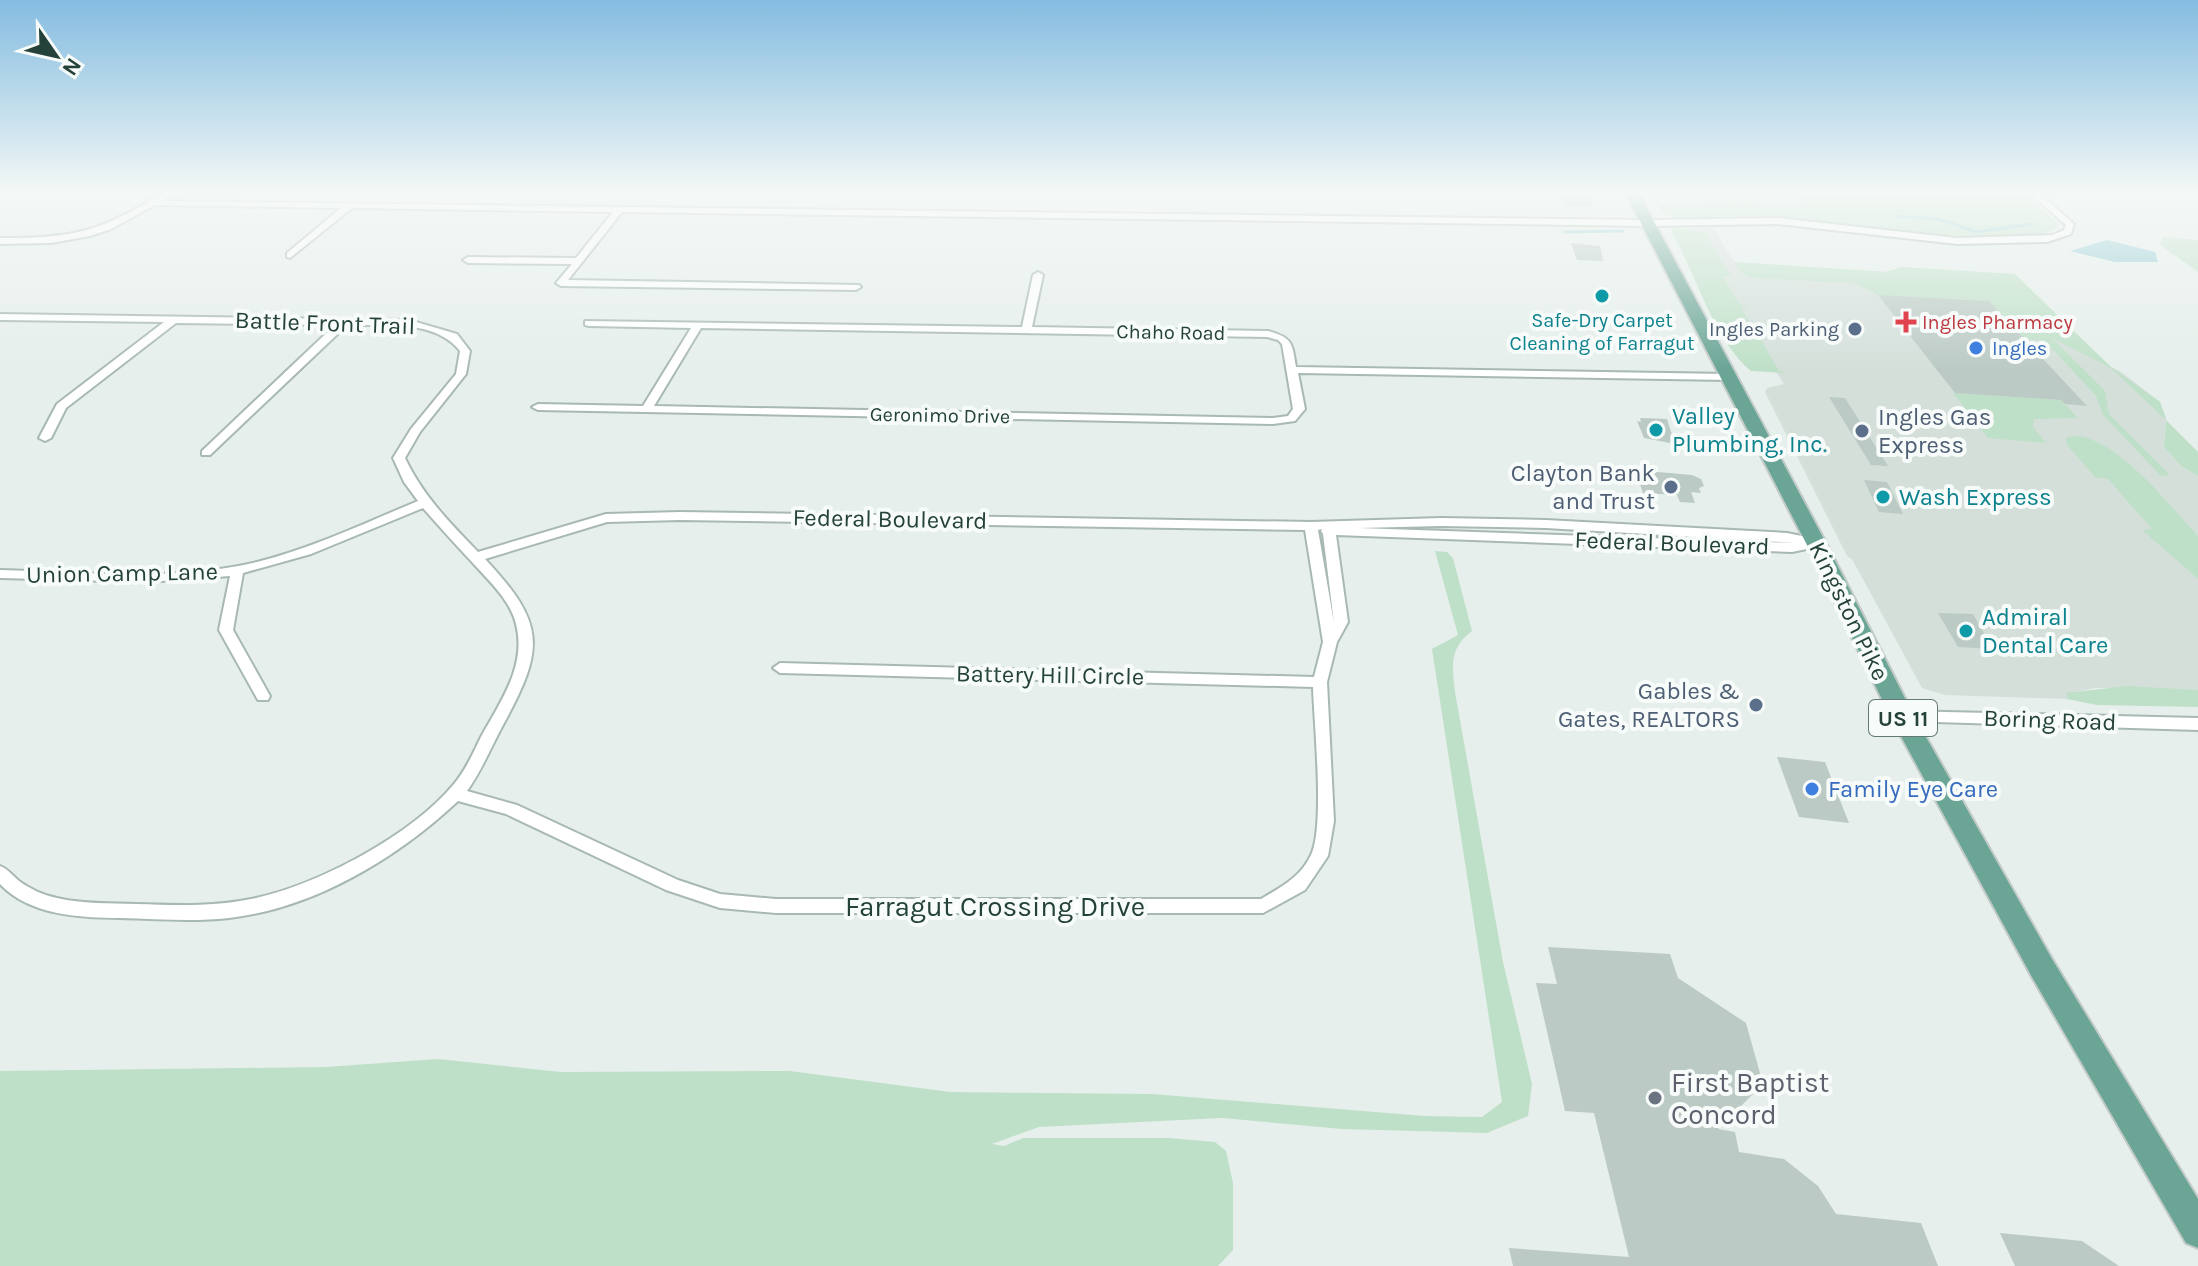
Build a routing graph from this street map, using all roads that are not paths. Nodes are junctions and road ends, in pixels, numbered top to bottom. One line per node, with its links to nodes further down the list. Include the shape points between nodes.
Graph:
1 (295, 251): 4 (street)
2 (586, 251): 6 (street)
3 (1663, 251): 18 (main road, Kingston Pike / US 11)
4 (290, 255)
5 (468, 260): 6 (street)
6 (578, 261): 8 (street, via 561,283)
7 (1038, 275): 16 (street)
8 (856, 287)
9 (0, 317): 10 (street, Battle Front Trail)
10 (16, 317): 11 (street, Battle Front Trail); 15 (street)
11 (173, 320): 12 (street, Battle Front Trail); 21 (street, via 61,406)
12 (344, 322): 22 (street); 23 (street, Battle Front Trail, via 430,327 453,336 465,351 461,374 399,458 405,478)
13 (589, 323): 14 (street, Chaho Road)
14 (698, 324): 16 (street, Chaho Road); 20 (street)
15 (0, 328)
16 (1026, 330): 17 (street, Chaho Road, via 1268,334 1287,344)
17 (1293, 370): 18 (street); 20 (street, Geronimo Drive, via 1299,409 1291,419 1273,421)
18 (1729, 377): 26 (main road, Kingston Pike / US 11)
19 (538, 407): 20 (street, Geronimo Drive)
20 (647, 409)
21 (45, 438)
22 (206, 453)
23 (424, 503): 27 (street, Battle Front Trail); 30 (street, Union Camp Lane)
24 (1311, 526): 25 (street, Federal Boulevard); 27 (street, Federal Boulevard, via 606,518); 28 (street, Farragut Crossing Drive)
25 (1329, 528): 26 (street, Federal Boulevard, via 1792,548); 29 (street, Farragut Crossing Drive)
26 (1816, 543): 36 (main road, Kingston Pike / US 11)
27 (474, 558): 38 (street, Battle Front Trail, via 512,600 527,644 504,710)
28 (1318, 567): 29 (street); 32 (street, Farragut Crossing Drive)
29 (1334, 567): 32 (street, Farragut Crossing Drive, via 1341,622)
30 (237, 571): 31 (street, Union Camp Lane, via 192,577); 35 (street, via 226,630)
31 (0, 574)
32 (1330, 642): 34 (street, Farragut Crossing Drive)
33 (780, 668): 34 (street, Battery Hill Circle)
34 (1320, 682): 38 (street, Farragut Crossing Drive, via 1326,821 1320,856 1299,885 1263,906 776,906 720,901 672,885 511,809)
35 (263, 696)
36 (1902, 716): 37 (street, Boring Road); 40 (main road, Kingston Pike / US 11, via 2042,968)
37 (2198, 724)
38 (457, 794): 39 (street, Battle Front Trail, via 404,835 338,875 267,903 206,912 88,911 30,897)
39 (0, 873)
40 (2198, 1231)

